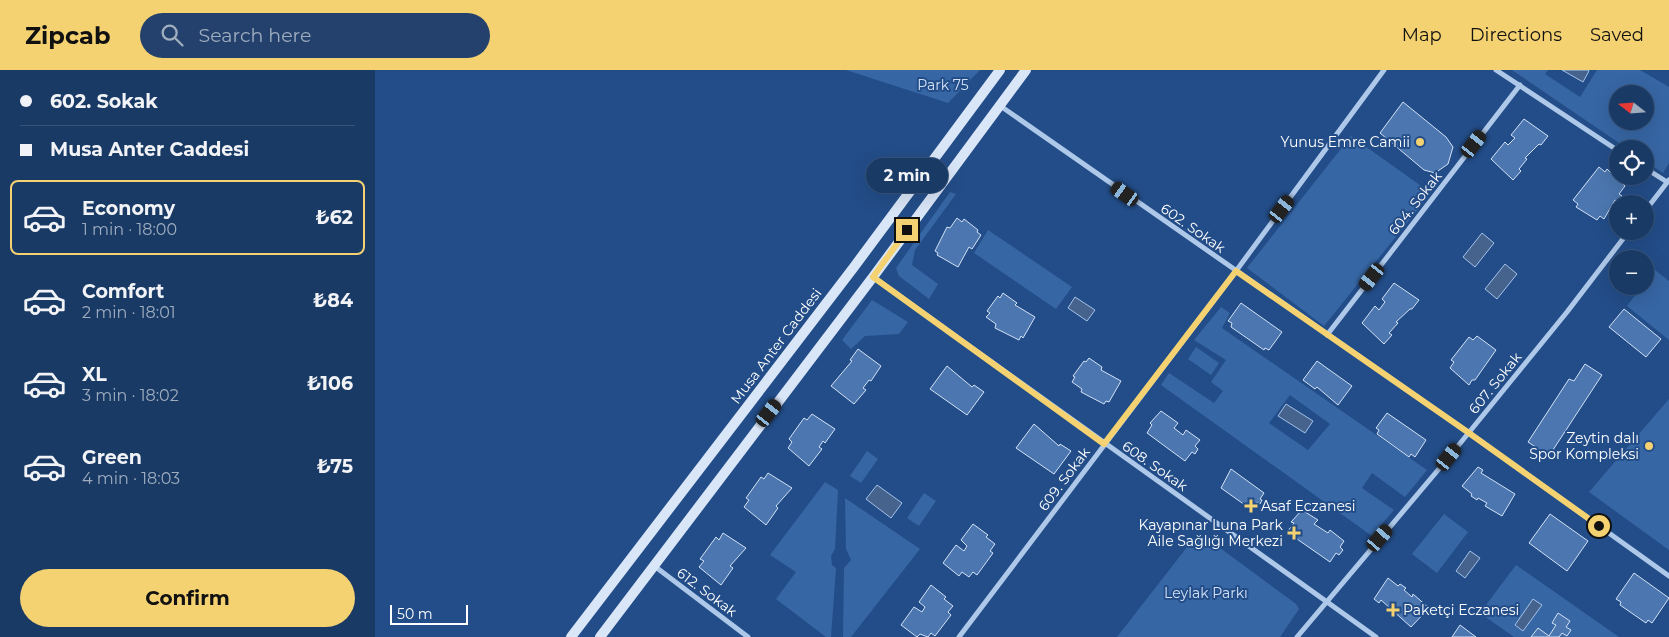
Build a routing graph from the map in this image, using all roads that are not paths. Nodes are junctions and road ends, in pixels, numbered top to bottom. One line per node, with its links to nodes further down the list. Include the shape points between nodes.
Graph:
1 (999, 70): 20 (main road, Musa Anter Caddesi)
2 (1025, 70): 6 (main road)
3 (1385, 70): 12 (street, 609. Sokak)
4 (1496, 70): 5 (street)
5 (1520, 85): 7 (street); 14 (street, 604. Sokak)
6 (999, 106): 12 (street, 602. Sokak); 13 (main road)
7 (1609, 145)
8 (1654, 173): 9 (street)
9 (1668, 181): 10 (street)
10 (1654, 199)
11 (1622, 240): 15 (street, 607. Sokak)
12 (1236, 271): 14 (street, 602. Sokak); 16 (street, 609. Sokak)
13 (873, 277): 16 (street, 608. Sokak); 17 (main road)
14 (1327, 335): 15 (street, 602. Sokak)
15 (1469, 433): 18 (street, 602. Sokak); 19 (street, 607. Sokak)
16 (1104, 444): 19 (street, 608. Sokak); 23 (street, 609. Sokak)
17 (653, 565): 21 (main road); 22 (street, 612. Sokak)
18 (1669, 576)
19 (1325, 601): 24 (street, 607. Sokak); 25 (street, 608. Sokak)
20 (571, 637)
21 (600, 637)
22 (748, 637)
23 (959, 637)
24 (1297, 637)
25 (1376, 637)

